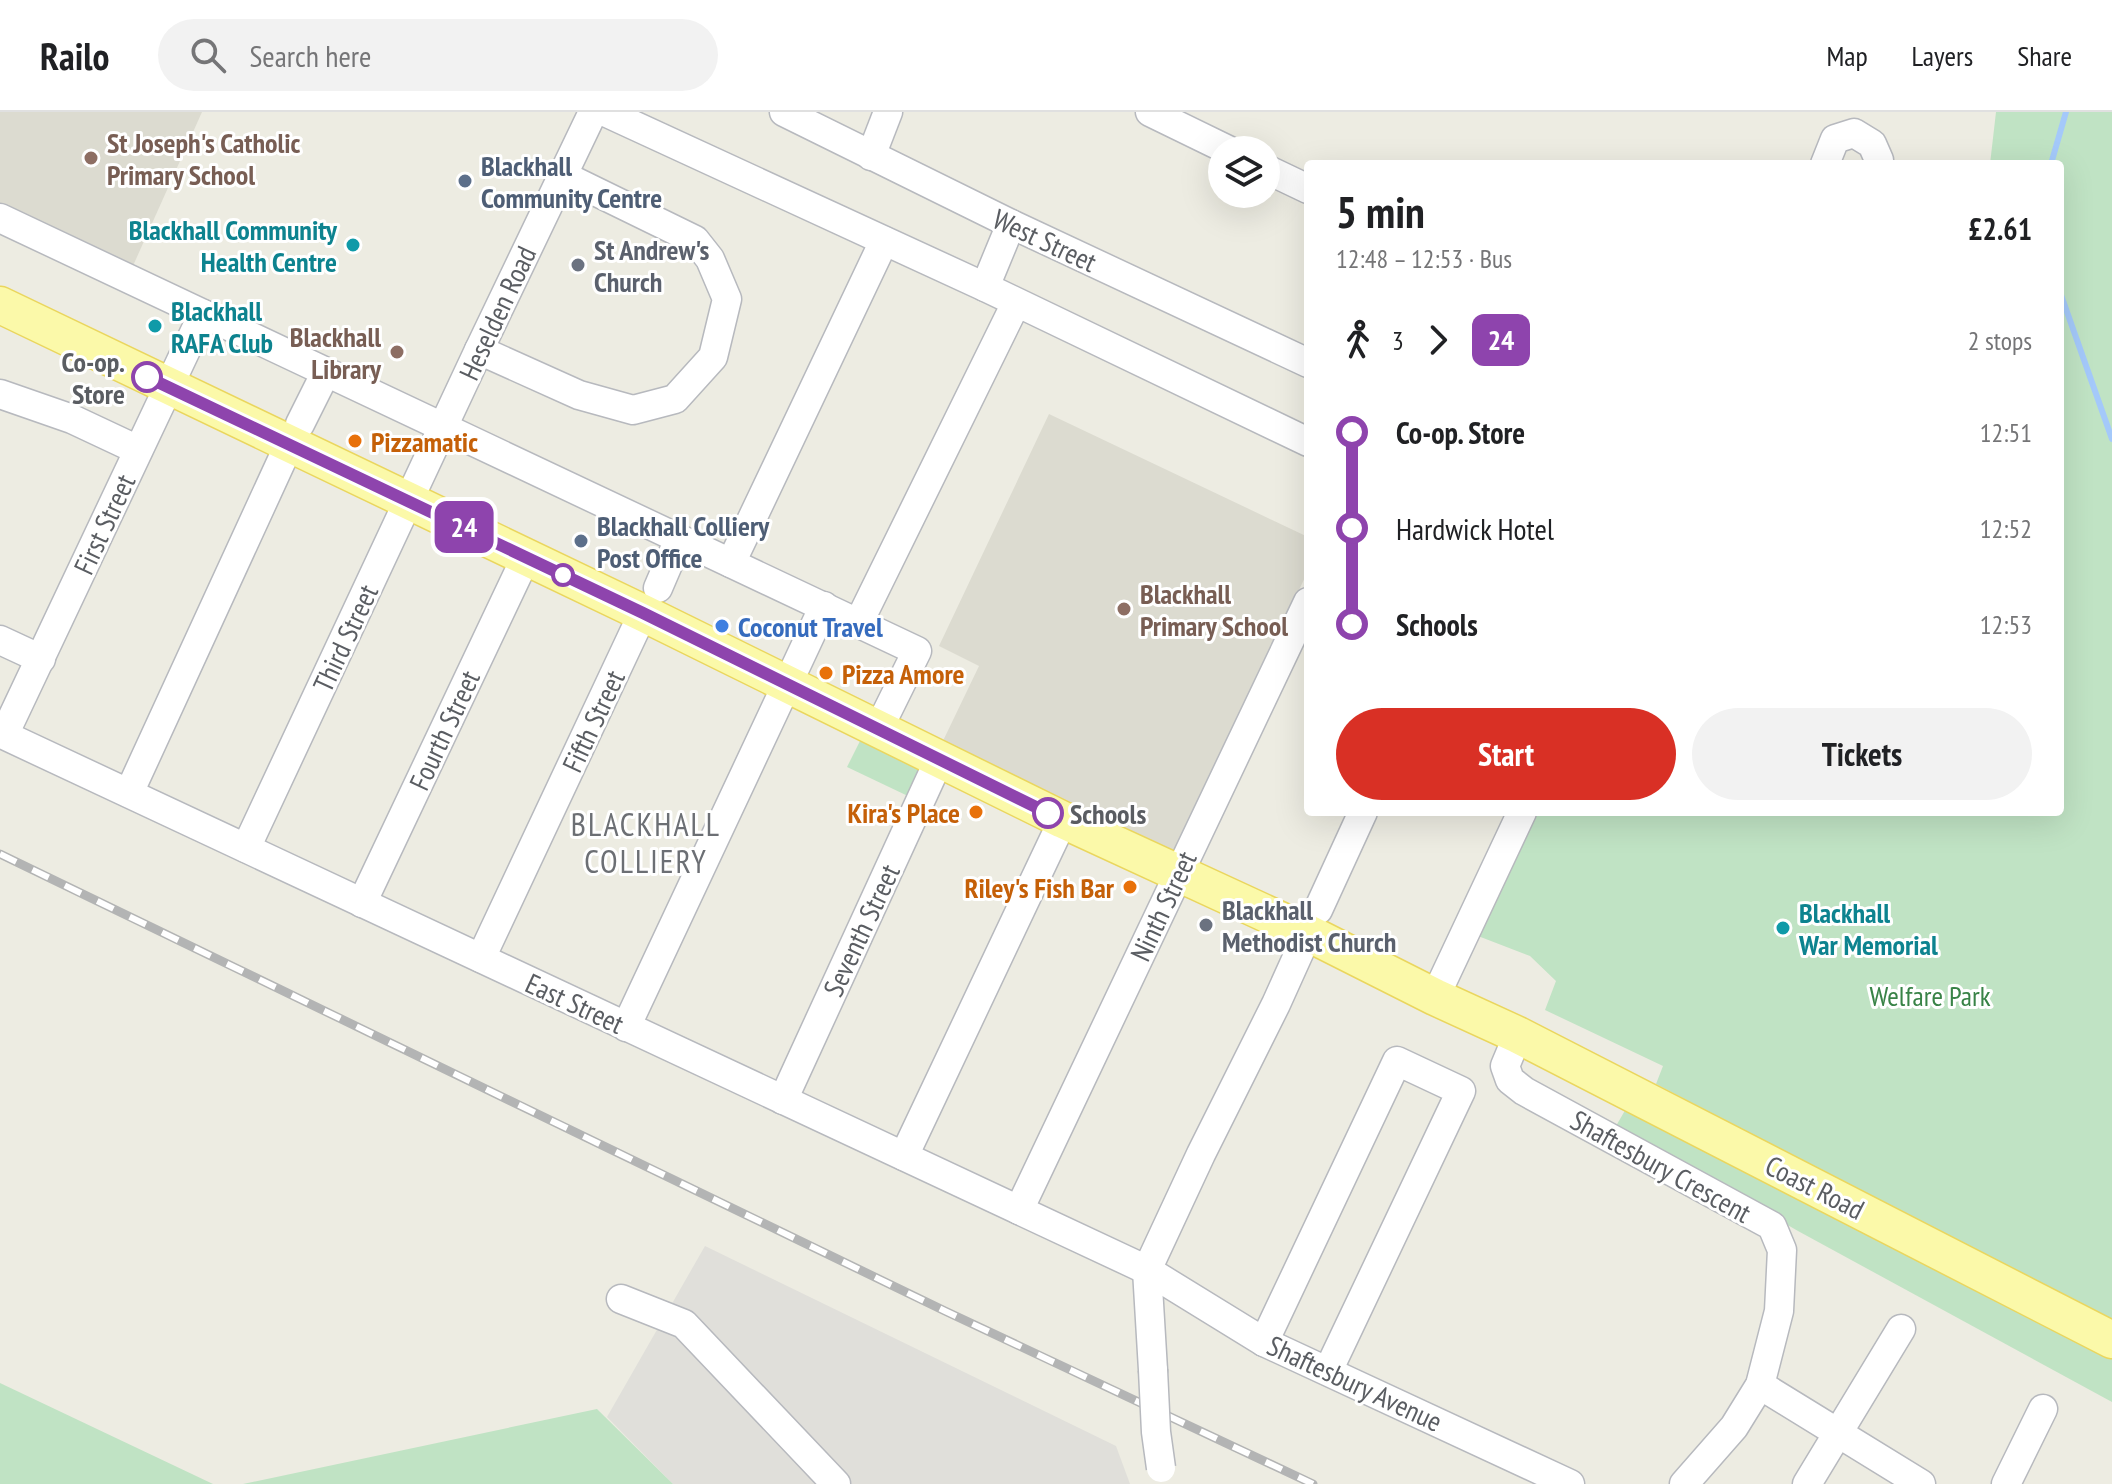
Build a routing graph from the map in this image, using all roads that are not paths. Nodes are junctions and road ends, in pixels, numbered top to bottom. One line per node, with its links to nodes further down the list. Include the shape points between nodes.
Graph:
1 (593, 112): 10 (street, Heselden Road)
2 (605, 112): 15 (street)
3 (784, 112): 7 (street, West Street)
4 (888, 112): 7 (street)
5 (1150, 112): 6 (street)
6 (1208, 140)
7 (871, 156): 14 (street, West Street)
8 (1827, 160): 9 (street, via 1835,139 1854,133 1872,144)
9 (1879, 160)
10 (562, 175): 20 (street, Heselden Road); 20 (street, via 695,240 710,259 727,299 713,357 675,399 633,410 579,395)
11 (1280, 176): 12 (street)
12 (1304, 187)
13 (0, 218): 19 (street)
14 (1011, 224): 16 (street); 21 (street, West Street)
15 (884, 241): 16 (street); 33 (street)
16 (985, 287): 17 (street)
17 (1016, 303): 27 (street); 37 (street)
18 (0, 305): 23 (main road)
19 (203, 314): 22 (street); 23 (street, First Street)
20 (479, 350): 26 (street, Heselden Road)
21 (1304, 361)
22 (326, 372): 25 (street); 26 (street)
23 (168, 387): 28 (street, First Street); 30 (main road, Coast Road)
24 (0, 394): 28 (street)
25 (300, 424)
26 (443, 428): 30 (street, Third Street); 31 (street)
27 (1304, 440)
28 (138, 450): 39 (street, First Street)
29 (282, 460): 44 (street)
30 (409, 501): 32 (main road, Coast Road); 48 (street, Third Street)
31 (679, 539): 33 (street); 34 (street, Fifth Street)
32 (526, 557): 34 (main road, Coast Road); 50 (street, Fourth Street)
33 (731, 563): 35 (street)
34 (651, 600): 40 (main road, Coast Road); 52 (street, Fifth Street)
35 (824, 606): 37 (street); 40 (street)
36 (1304, 610): 49 (street, Ninth Street)
37 (859, 622): 41 (street, via 917,651)
38 (0, 640): 39 (street)
39 (41, 659): 42 (street, First Street)
40 (792, 675): 41 (main road, Coast Road); 54 (street)
41 (878, 730): 43 (main road, Coast Road)
42 (4, 735): 44 (street, East Street)
43 (939, 760): 47 (main road, Coast Road); 56 (street, Seventh Street)
44 (129, 793): 48 (street, East Street)
45 (1361, 816): 51 (street)
46 (1520, 816): 53 (street)
47 (1063, 820): 49 (main road, Coast Road); 57 (street)
48 (246, 848): 50 (street, East Street)
49 (1178, 873): 51 (main road, Coast Road); 58 (street, Ninth Street)
50 (362, 903): 52 (street, East Street)
51 (1313, 922): 53 (main road, Coast Road); 59 (street)
52 (481, 958): 54 (street, East Street)
53 (1435, 997): 55 (main road, Coast Road)
54 (626, 1027): 56 (street, East Street)
55 (1518, 1035): 62 (main road, Coast Road); 65 (street, Shaftesbury Crescent, via 1505,1066 1510,1080 1524,1091 1772,1226 1782,1250 1779,1311)
56 (783, 1100): 57 (street, East Street)
57 (904, 1156): 58 (street, East Street)
58 (1019, 1210): 59 (street, East Street)
59 (1147, 1270): 63 (street, Shaftesbury Avenue); 68 (street, bridge, via 1156,1432)
60 (621, 1299): 69 (street, via 684,1324)
61 (1901, 1329): 67 (street)
62 (2112, 1340)
63 (1264, 1342): 64 (street, Shaftesbury Avenue); 64 (street, via 1397,1061 1461,1091)
64 (1328, 1371): 70 (street, Shaftesbury Avenue)
65 (1760, 1385): 67 (street); 71 (street, Shaftesbury Crescent, via 1734,1427)
66 (2043, 1409): 74 (street)
67 (1838, 1433): 72 (street); 73 (street)
68 (1165, 1476)
69 (836, 1484)
70 (1570, 1484)
71 (1684, 1484)
72 (1807, 1484)
73 (1921, 1484)
74 (2006, 1484)

